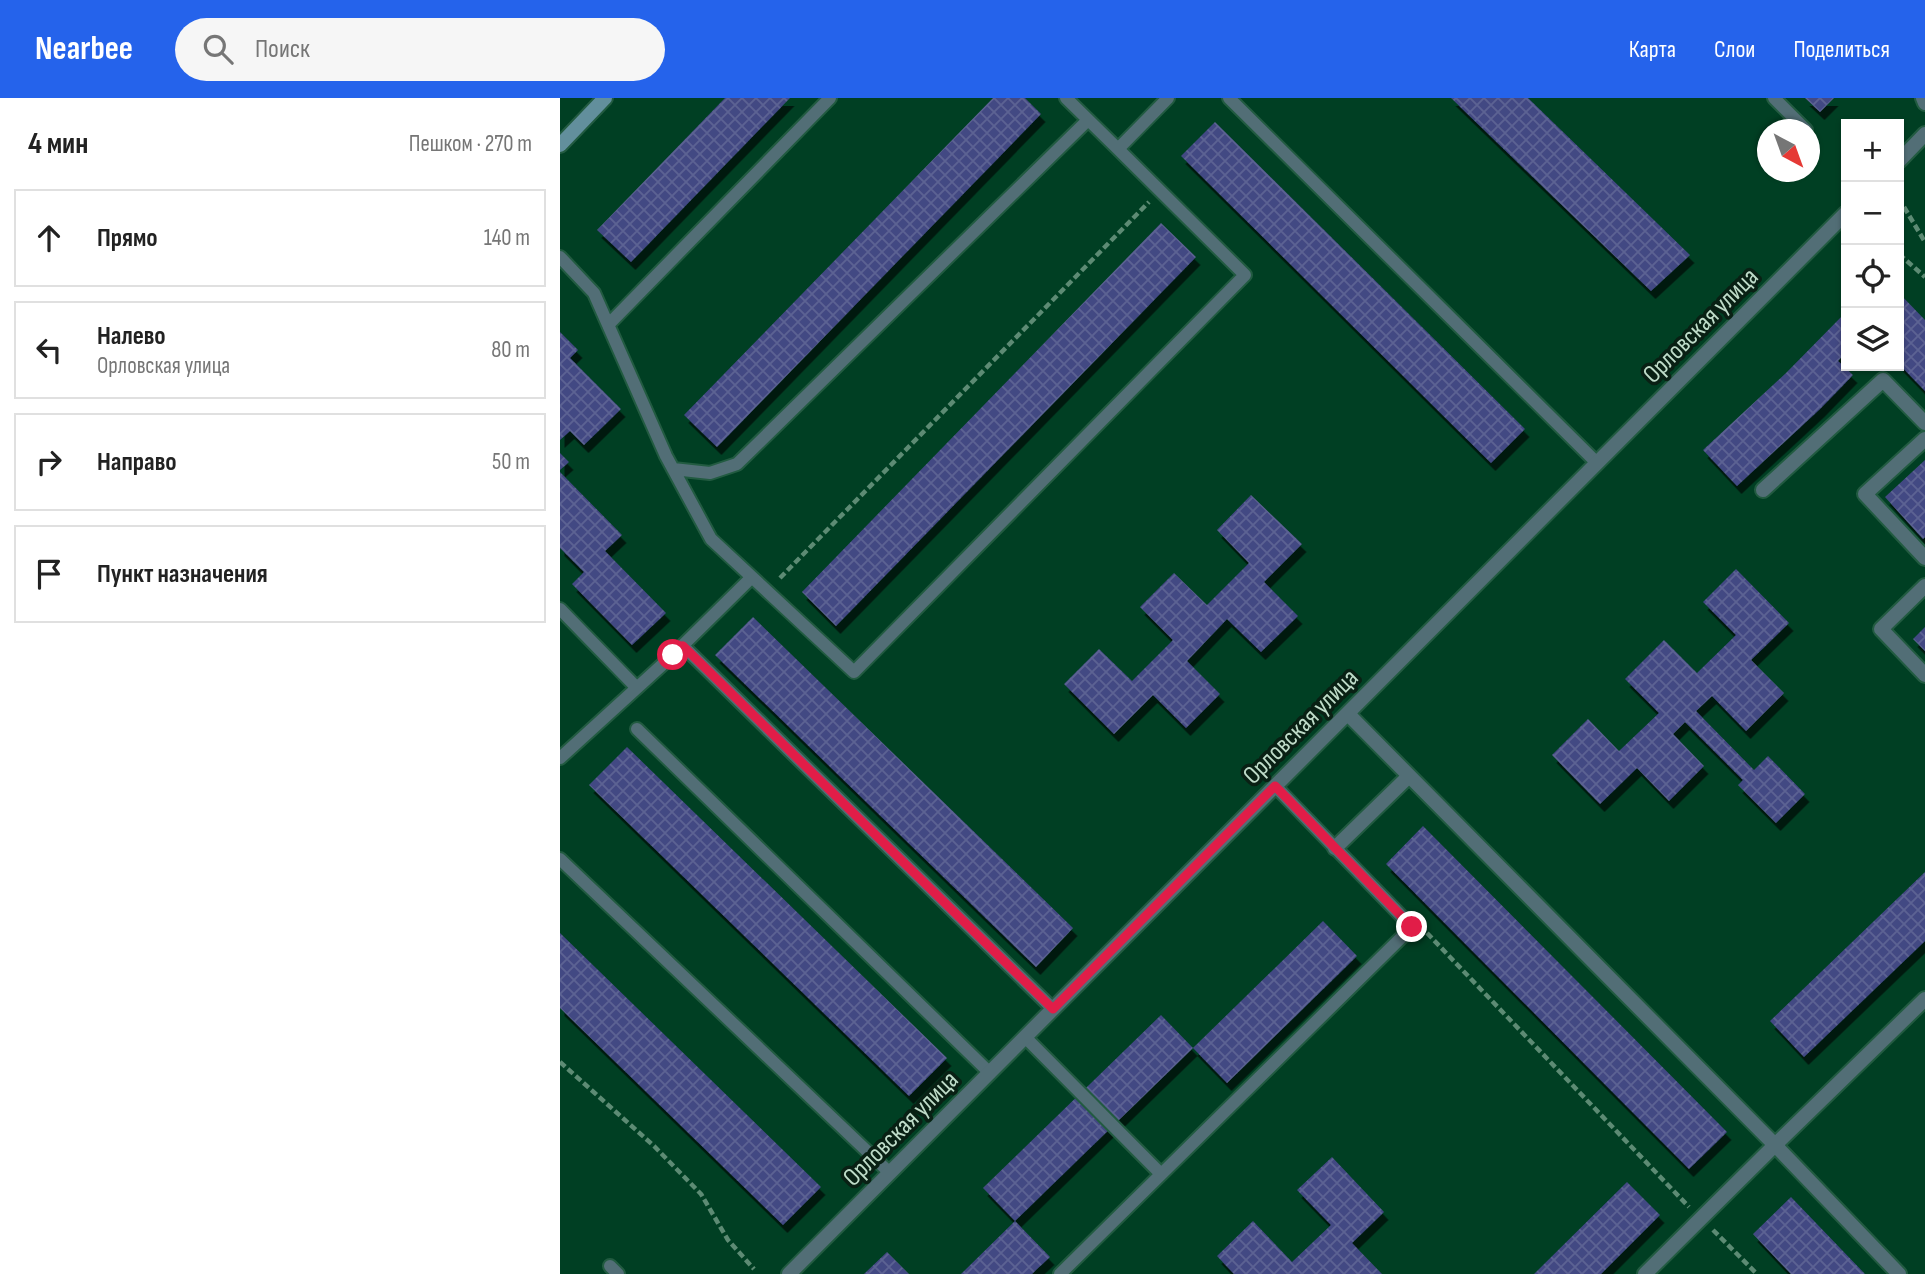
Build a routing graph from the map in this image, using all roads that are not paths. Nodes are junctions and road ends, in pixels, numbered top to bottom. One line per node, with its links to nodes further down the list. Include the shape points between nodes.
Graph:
1 (605, 98): 12 (street)
2 (830, 98): 17 (lane)
3 (1066, 98): 10 (lane)
4 (1168, 98): 13 (lane)
5 (1229, 98): 20 (lane)
6 (1774, 98): 9 (lane)
7 (1923, 98): 8 (street)
8 (1925, 103)
9 (1795, 119)
10 (1088, 121): 13 (lane); 21 (lane, via 737,464 710,473)
11 (1925, 134): 14 (street)
12 (560, 145)
13 (1118, 149): 24 (lane, via 1245,275 854,672)
14 (1904, 156)
15 (1841, 218): 20 (street, Орловская улица)
16 (560, 257): 17 (lane, via 594,293)
17 (608, 325): 21 (lane)
18 (1925, 423): 22 (street, via 1883,380)
19 (1925, 439): 23 (street, via 1865,494)
20 (1597, 463): 30 (street, Орловская улица)
21 (673, 469): 24 (lane, via 711,539)
22 (1763, 490)
23 (1925, 558)
24 (752, 577): 27 (lane)
25 (1925, 586): 28 (street, via 1881,629)
26 (560, 608): 29 (lane)
27 (683, 646): 29 (lane); 38 (lane)
28 (1925, 675)
29 (637, 688): 32 (lane)
30 (1348, 714): 33 (street); 34 (street, Орловская улица)
31 (637, 729): 40 (lane)
32 (560, 758)
33 (1409, 776): 35 (street); 41 (street)
34 (1275, 786): 35 (lane); 38 (street, Орловская улица)
35 (1335, 848): 43 (lane, via 1412,927)
36 (560, 859): 42 (lane)
37 (1925, 999): 41 (street)
38 (1053, 1009): 39 (street, Орловская улица)
39 (1025, 1037): 40 (street, Орловская улица); 43 (lane)
40 (990, 1073): 42 (street, Орловская улица)
41 (1775, 1145): 46 (street); 47 (street)
42 (890, 1173): 44 (street, Орловская улица)
43 (1161, 1174): 45 (lane)
44 (789, 1274)
45 (1060, 1274)
46 (1645, 1274)
47 (1899, 1274)

